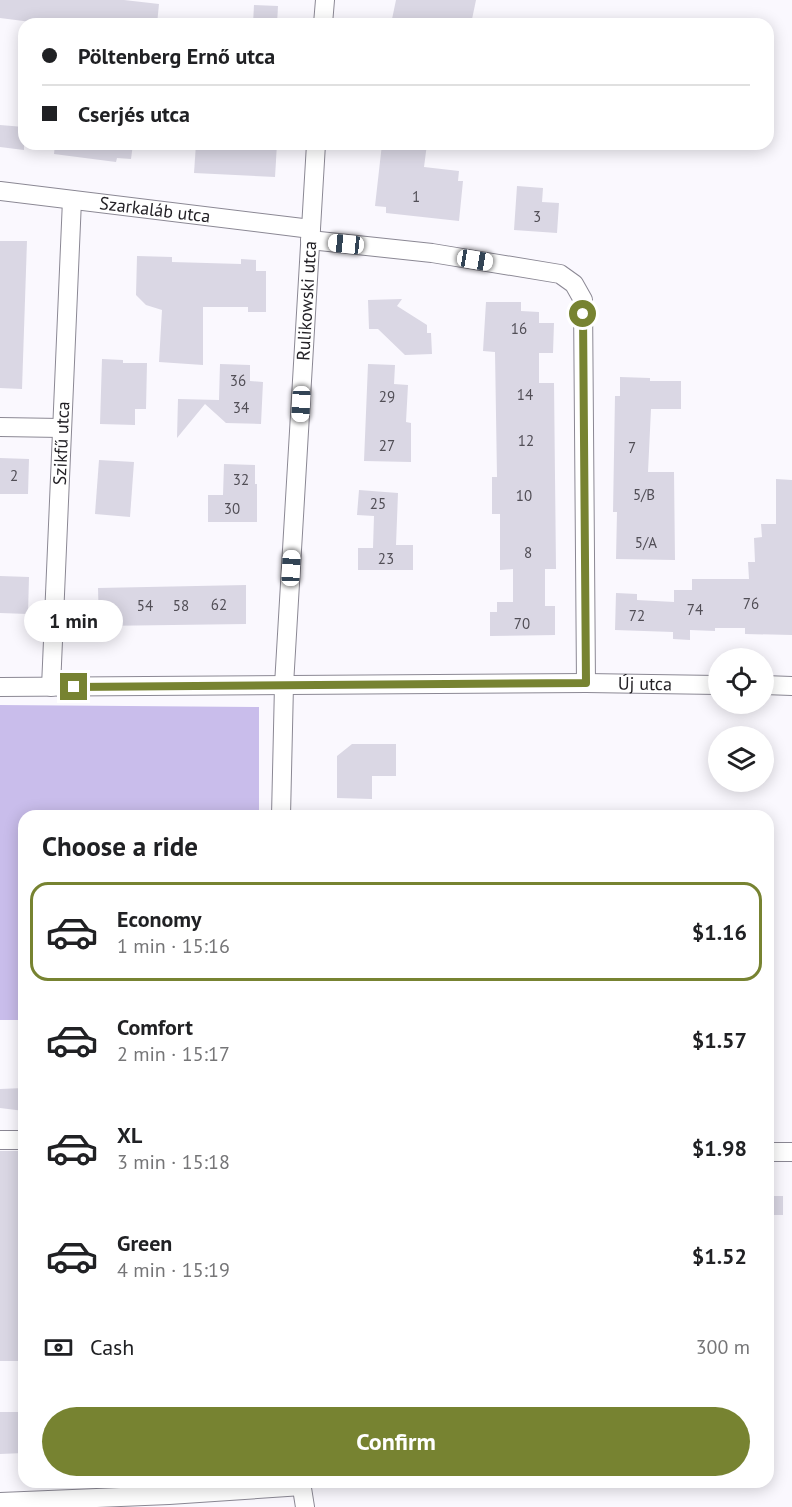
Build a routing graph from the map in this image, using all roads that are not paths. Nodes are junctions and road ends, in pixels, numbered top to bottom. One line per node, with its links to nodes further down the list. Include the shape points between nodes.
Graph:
1 (325, 0): 2 (street)
2 (324, 18)
3 (316, 150): 6 (street, Rulikowski utca)
4 (0, 191): 5 (street, Szarkaláb utca)
5 (72, 200): 6 (street, Szarkaláb utca); 8 (street, Szikfű utca)
6 (310, 235): 9 (street, Szarkaláb utca, via 560,274 574,284 583,300); 10 (street, Rulikowski utca)
7 (0, 427): 8 (street)
8 (61, 428): 15 (street, Szikfű utca)
9 (586, 683): 10 (street, Új utca); 11 (street, Új utca)
10 (284, 685): 15 (street, Új utca); 16 (street, Rulikowski utca)
11 (708, 685)
12 (774, 685): 13 (street)
13 (792, 686)
14 (0, 687): 15 (street, Új utca)
15 (51, 687)
16 (281, 810)
17 (0, 1140): 18 (street)
18 (18, 1140)
19 (774, 1152): 20 (street)
20 (792, 1152)
21 (257, 1488): 23 (street, via 169,1496)
22 (302, 1488): 25 (street)
23 (111, 1490): 24 (street)
24 (0, 1502)
25 (305, 1507)

